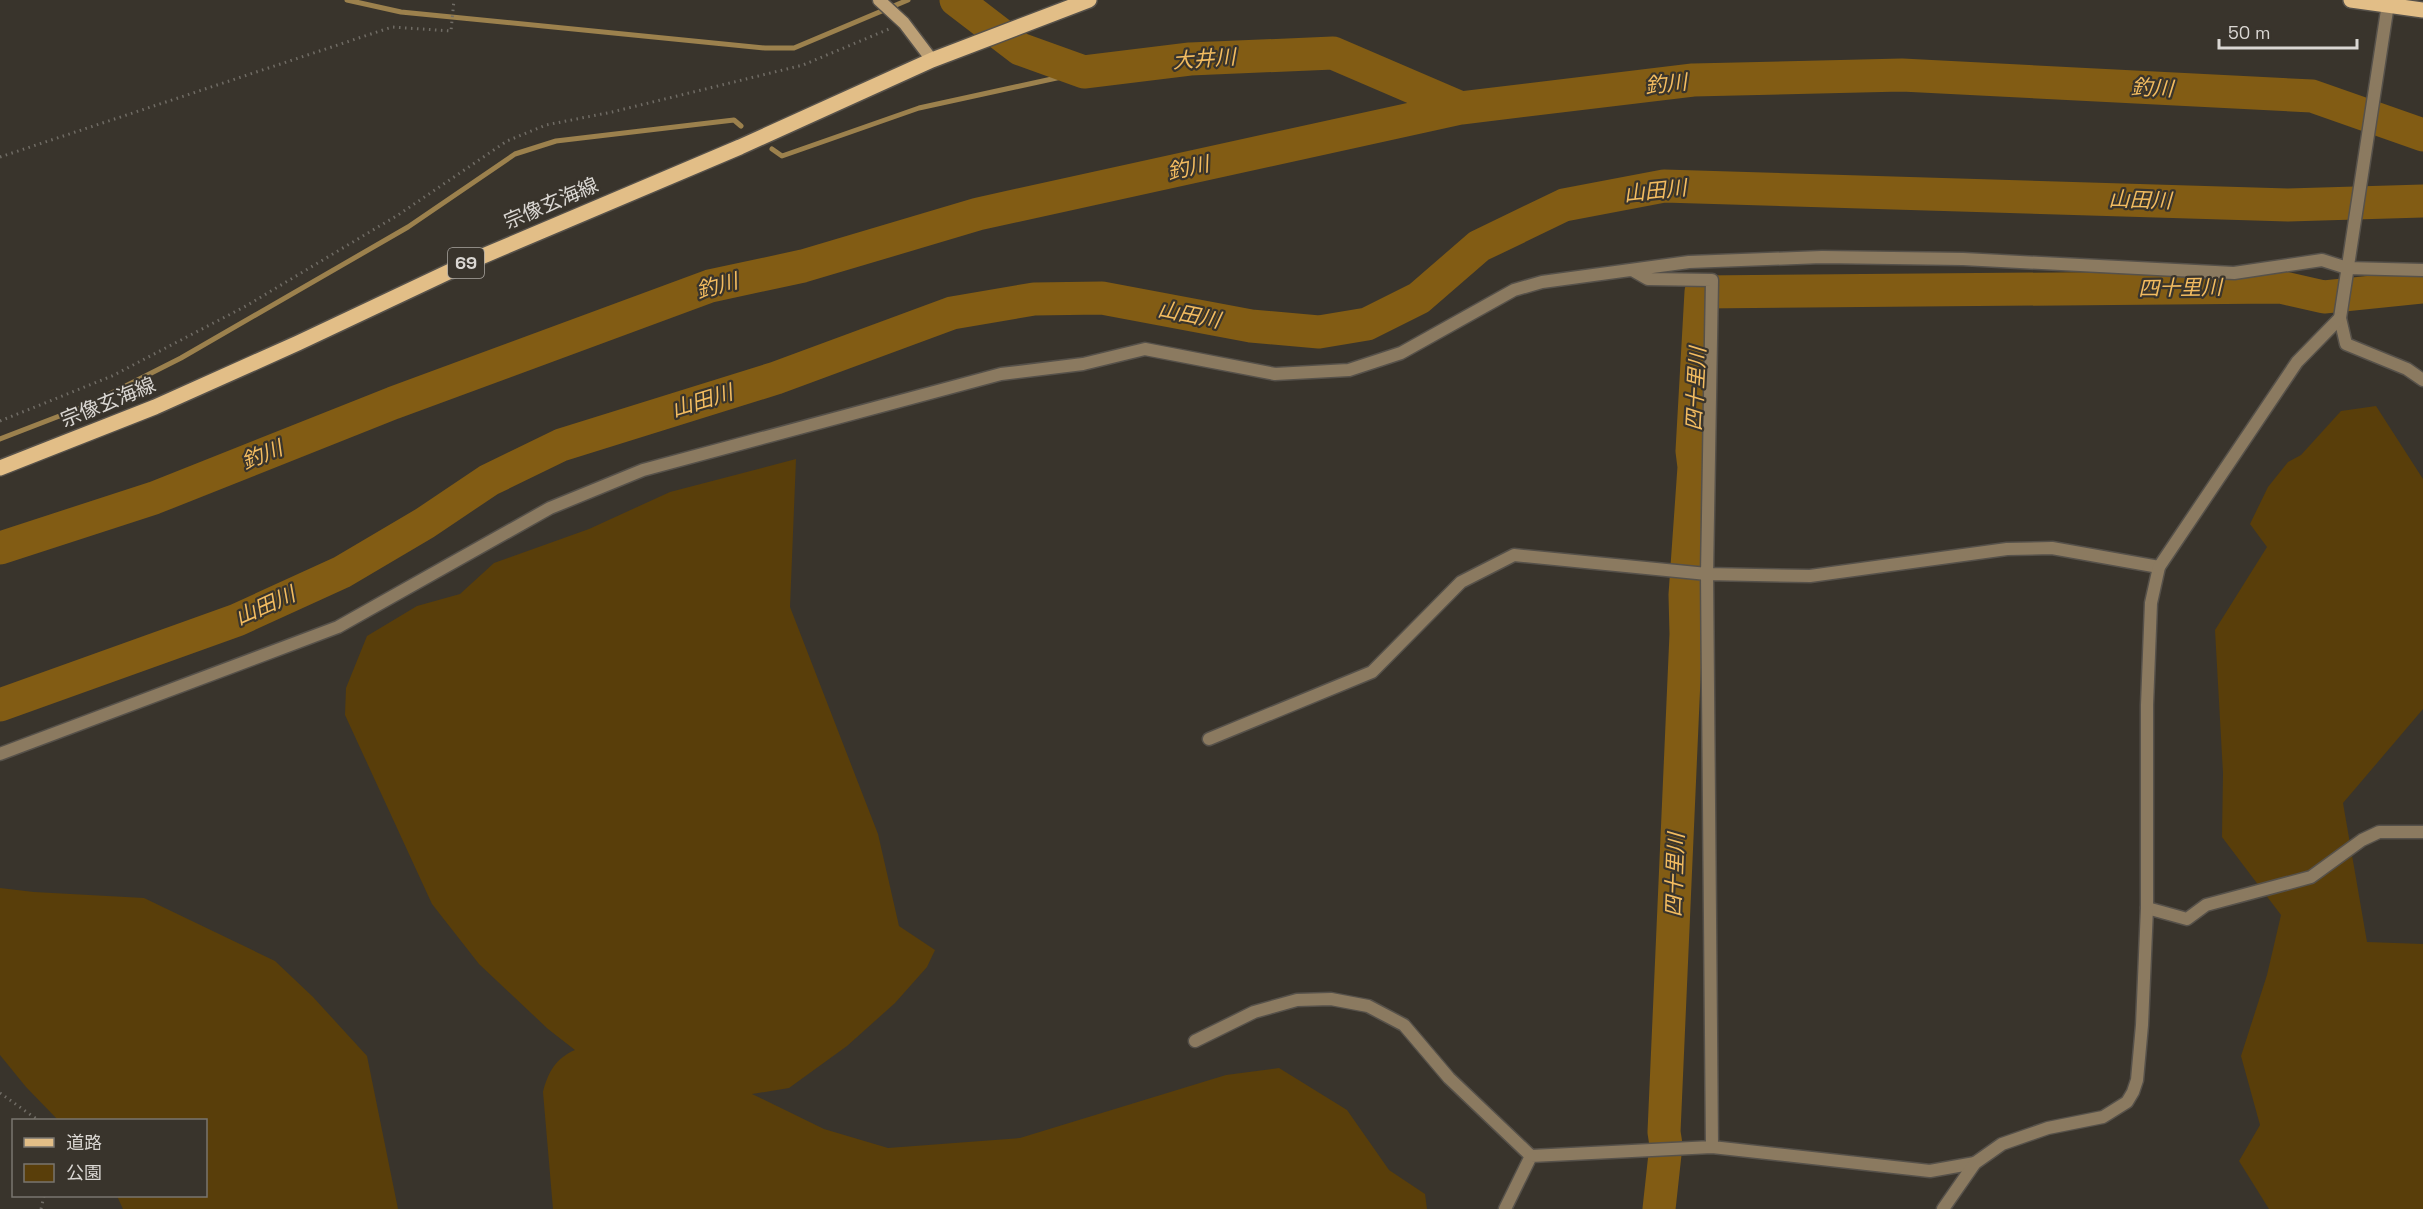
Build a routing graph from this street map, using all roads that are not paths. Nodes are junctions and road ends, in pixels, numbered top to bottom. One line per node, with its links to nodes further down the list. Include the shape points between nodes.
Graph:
1 (2351, 0): 4 (main road)
2 (1082, 1): 6 (main road, 宗像玄海線 / 69)
3 (883, 3): 6 (main road)
4 (2388, 4): 5 (main road); 7 (street)
5 (2423, 10)
6 (932, 60): 12 (main road, 宗像玄海線 / 69, via 476,259 155,407)
7 (2347, 268): 8 (street); 9 (street, via 2322,260 2234,273 1963,259 1821,257 1689,262); 10 (street)
8 (2423, 270)
9 (1634, 271): 14 (street, via 1647,279 1712,280); 16 (street, via 1542,282 1514,291 1401,353 1349,370 1275,374 1145,349 1083,364 1001,374 644,470 550,508 338,627)
10 (2340, 318): 11 (street, via 2346,344 2407,369); 13 (street, via 2297,362)
11 (2423, 380)
12 (0, 468)
13 (2159, 567): 14 (street, via 2052,548 2007,549 1810,576); 18 (street, via 2151,603 2147,705)
14 (1707, 574): 15 (street, via 1514,555 1461,582 1372,672); 20 (street)
15 (1209, 739)
16 (0, 754)
17 (2423, 832): 18 (street, via 2379,832 2311,877 2206,905 2187,919)
18 (2147, 908): 22 (street, via 2137,1080 2127,1102 2103,1117 2048,1128 2002,1144)
19 (1195, 1041): 21 (street, via 1254,1012 1296,1000 1331,999 1368,1006 1404,1025 1449,1078)
20 (1712, 1147): 21 (street); 22 (street, via 1930,1171)
21 (1531, 1156): 23 (street)
22 (1975, 1163): 24 (street)
23 (1505, 1209)
24 (1943, 1209)

